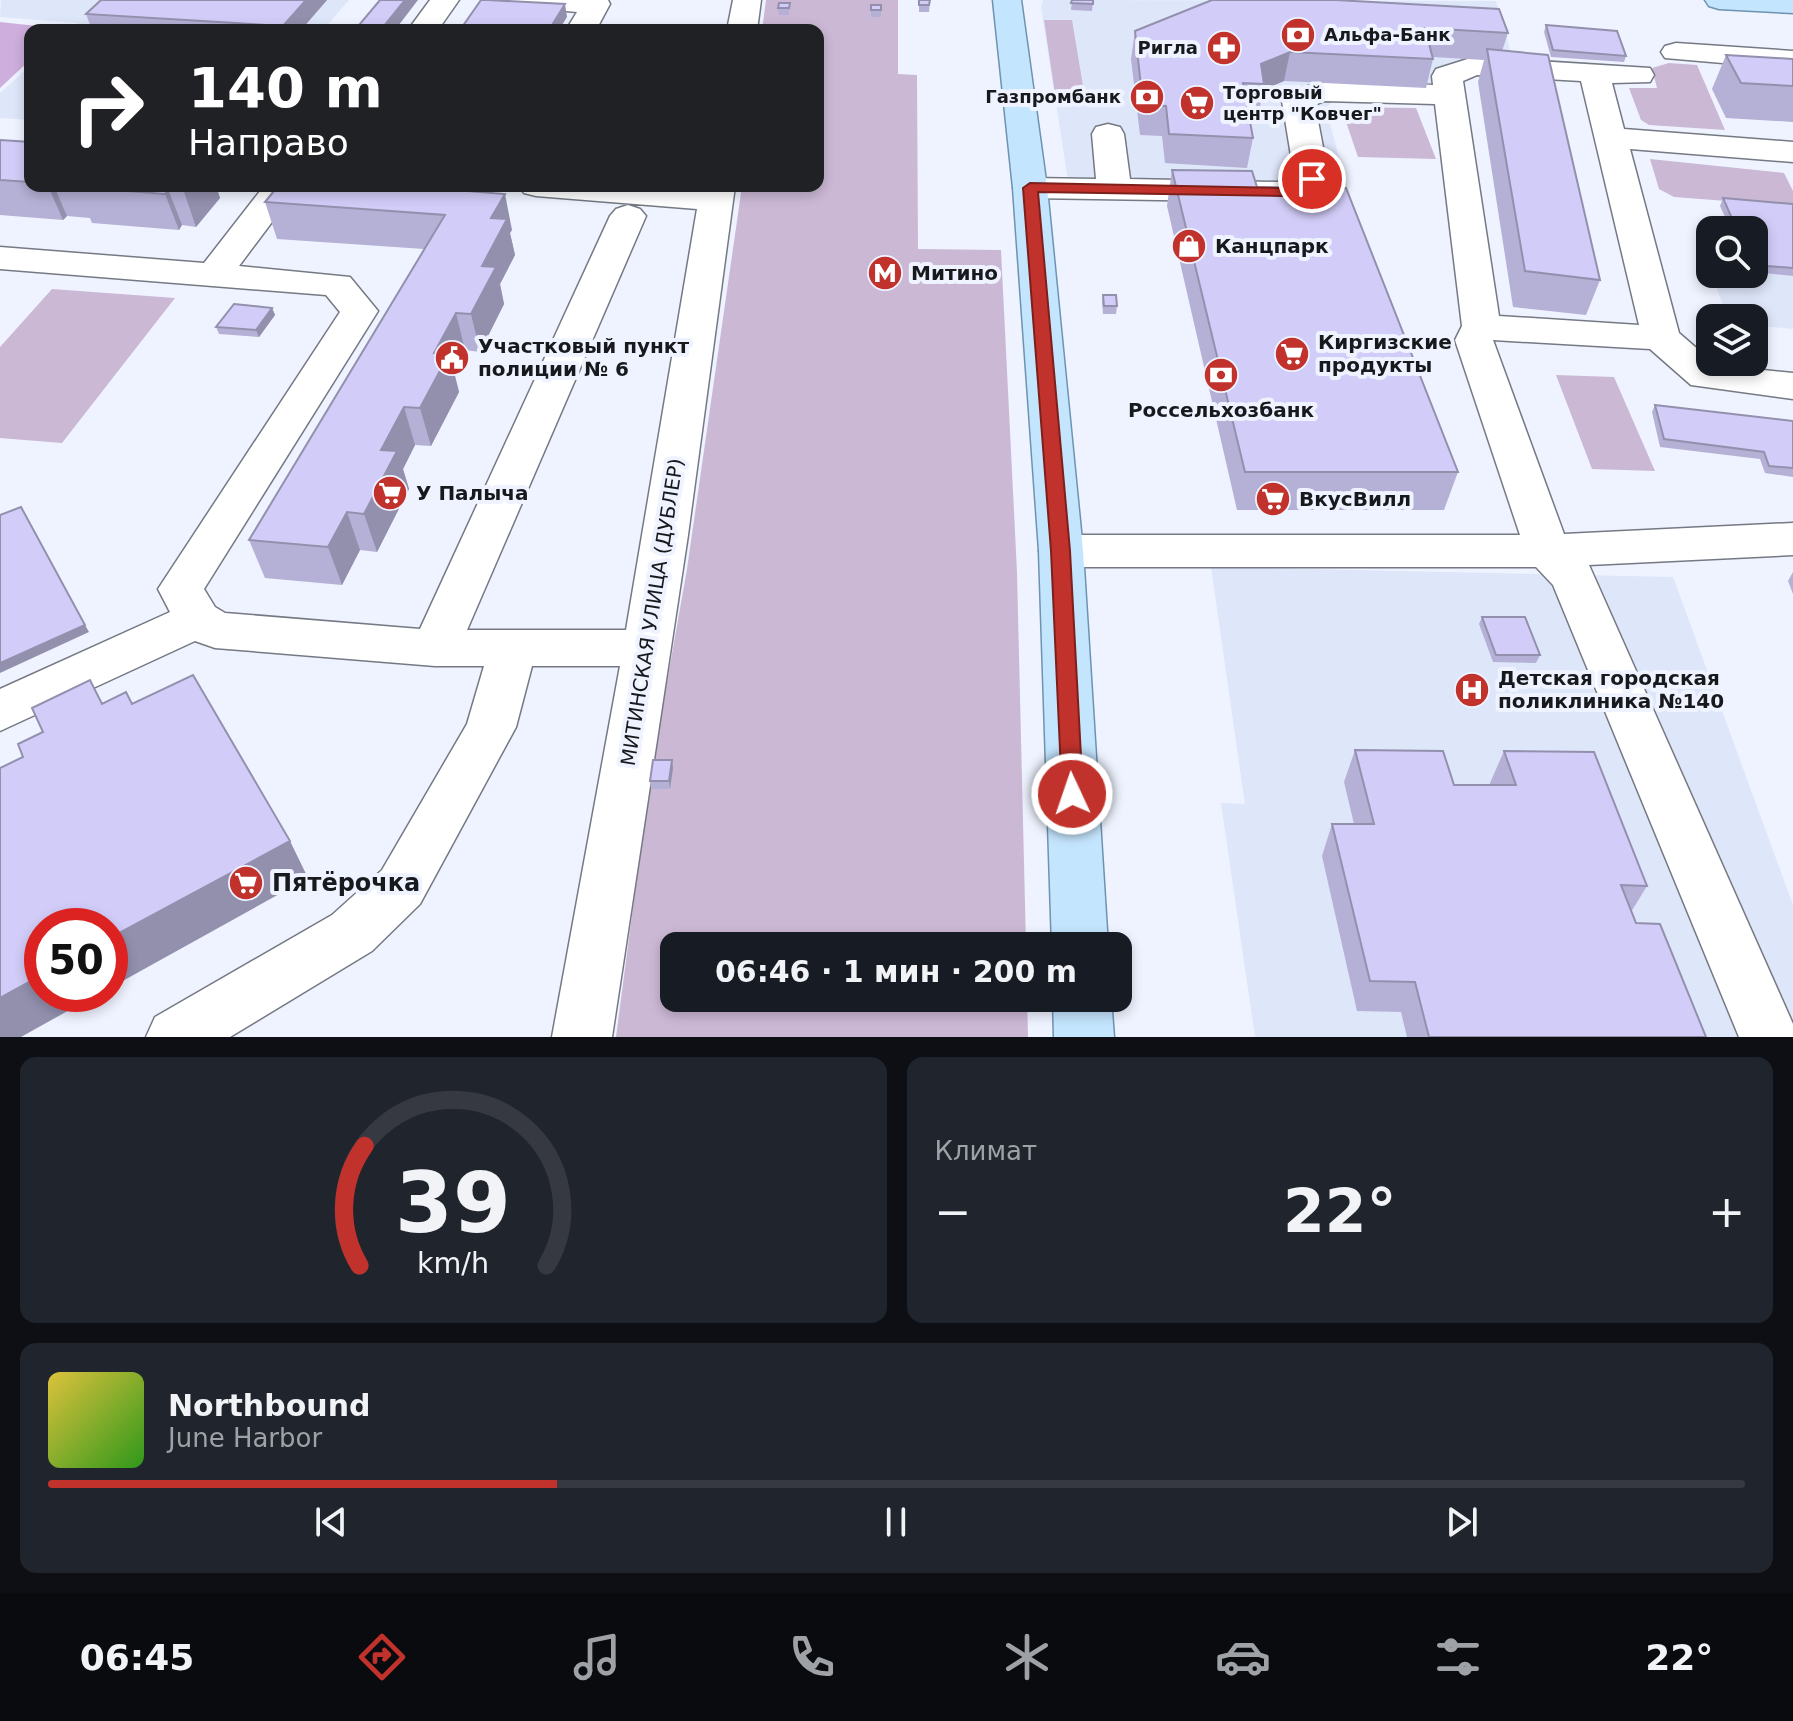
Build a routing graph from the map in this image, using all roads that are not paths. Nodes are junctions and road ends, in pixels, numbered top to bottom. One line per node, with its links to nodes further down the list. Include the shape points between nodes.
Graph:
1 (445, 0): 7 (street)
2 (523, 0): 8 (street, via 596,4)
3 (747, 0): 9 (street)
4 (1007, 0): 18 (main road)
5 (1719, 0): 6 (main road)
6 (1793, 4)
7 (427, 24)
8 (584, 24)
9 (743, 24)
10 (1676, 52): 11 (street)
11 (1793, 60)
12 (1594, 73): 13 (street); 14 (street, via 1474,66 1447,76); 16 (street)
13 (1639, 75)
14 (1449, 95): 19 (street, via 1320,92 1298,101 1312,179 1282,192); 26 (street)
15 (1108, 134): 19 (street)
16 (1611, 138): 17 (street); 27 (street)
17 (1793, 152)
18 (1030, 188): 19 (street); 30 (main road)
19 (1114, 189)
20 (277, 192): 25 (street)
21 (691, 192): 22 (street)
22 (717, 193): 34 (street, МИТИНСКАЯ УЛИЦА (ДУБЛЕР))
23 (628, 216): 33 (street)
24 (0, 258): 25 (street)
25 (214, 275): 32 (street, via 337,285 359,311 181,589)
26 (1481, 326): 27 (street); 31 (street, via 1474,340)
27 (1661, 338): 28 (street, via 1705,376)
28 (1793, 386)
29 (1793, 539): 31 (street)
30 (1061, 551): 31 (street); 37 (main road)
31 (1548, 551): 42 (street, via 1573,577)
32 (198, 619): 33 (street, via 215,630); 36 (street)
33 (435, 648): 35 (street)
34 (646, 648): 35 (street); 40 (street, МИТИНСКАЯ УЛИЦА (ДУБЛЕР))
35 (513, 649): 39 (street, via 491,727 401,887 352,933)
36 (0, 711)
37 (1079, 932)
38 (1083, 1012): 41 (main road)
39 (176, 1037)
40 (582, 1037)
41 (1084, 1037)
42 (1769, 1037)

